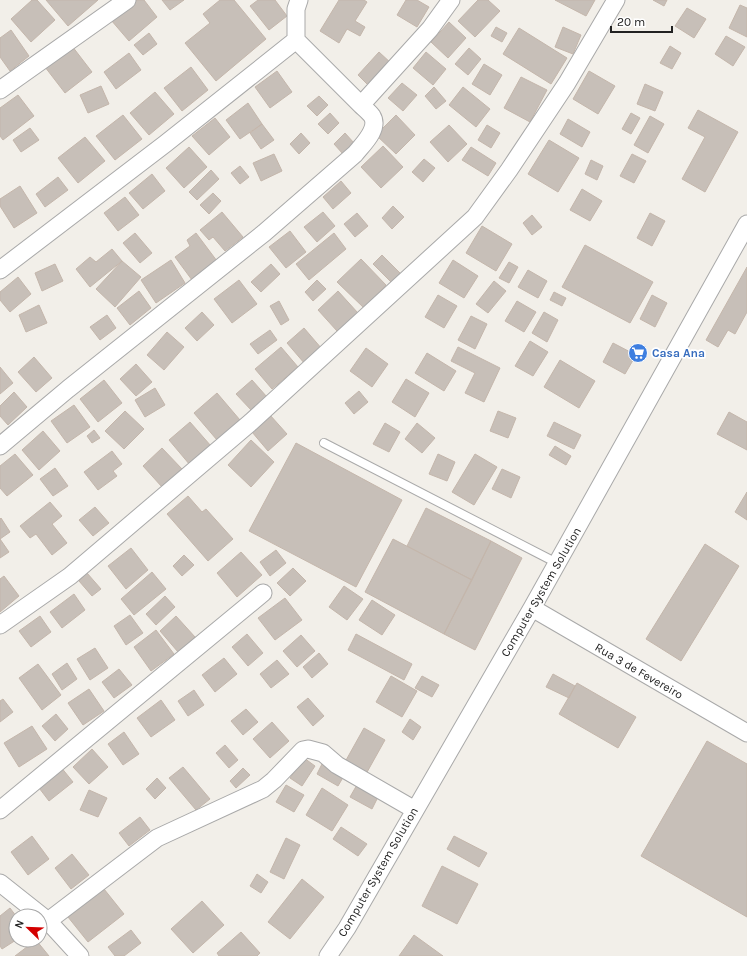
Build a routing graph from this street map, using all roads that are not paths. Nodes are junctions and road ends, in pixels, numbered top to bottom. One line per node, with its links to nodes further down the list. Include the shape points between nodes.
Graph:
1 (126, 0): 6 (street)
2 (299, 0): 5 (street, via 296,9)
3 (451, 0): 7 (street, via 430,29)
4 (616, 0): 15 (street, via 567,83 475,217 251,422 70,576)
5 (296, 40): 7 (street); 9 (street)
6 (0, 90)
7 (361, 105): 11 (street, via 372,116 374,124 355,154 264,233)
8 (747, 224): 12 (street, Computer System Solution)
9 (0, 270)
10 (324, 443): 12 (lane)
11 (0, 446)
12 (557, 563): 14 (street, Computer System Solution)
13 (264, 593): 17 (street)
14 (532, 608): 16 (street, Rua 3 de Fevereiro); 18 (street, Computer System Solution)
15 (0, 625)
16 (747, 734)
17 (0, 810)
18 (415, 810): 21 (street, via 337,765 323,753 303,750 263,789 157,838); 23 (street, Computer System Solution)
19 (0, 883): 20 (street)
20 (32, 908)
21 (48, 921): 22 (street)
22 (80, 956)
23 (328, 956)

